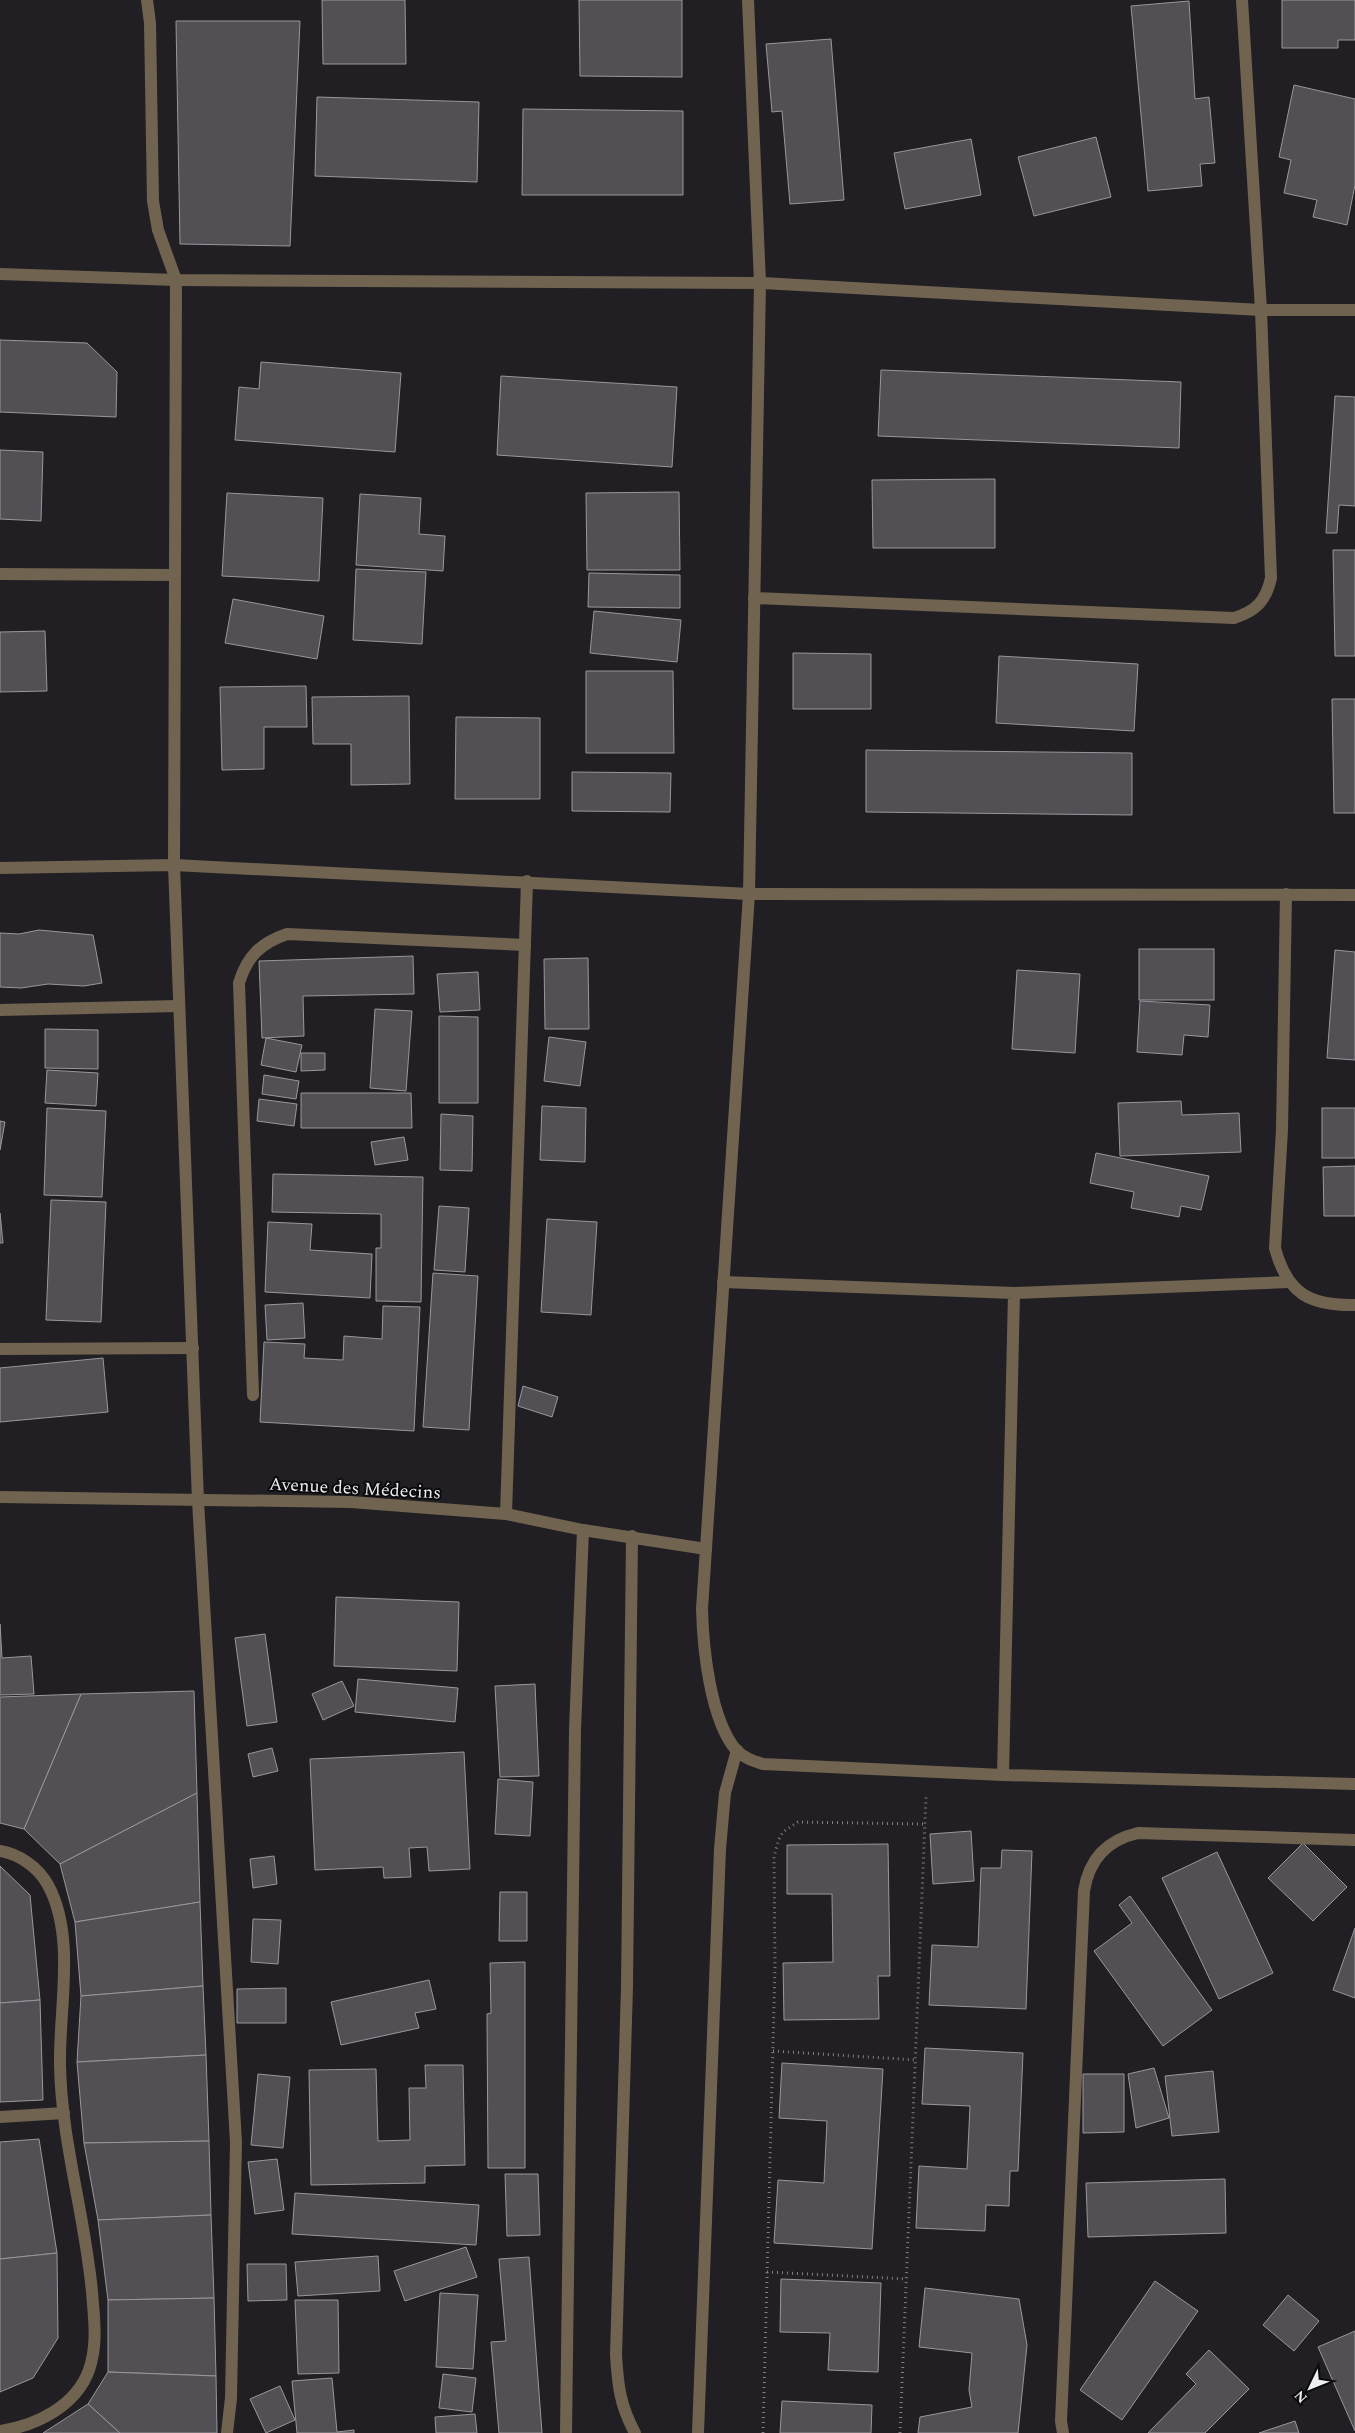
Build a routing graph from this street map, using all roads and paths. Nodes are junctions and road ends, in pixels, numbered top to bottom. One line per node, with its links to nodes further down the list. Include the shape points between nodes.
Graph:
1 (147, 0): 5 (street, via 153,201 158,230)
2 (748, 0): 6 (street)
3 (1242, 0): 7 (street)
4 (0, 274): 5 (street)
5 (176, 280): 6 (street); 10 (street)
6 (760, 283): 7 (street); 11 (street)
7 (1261, 310): 8 (street); 11 (street, via 1271,578 1267,594 1247,614 1234,618)
8 (1355, 310)
9 (0, 574): 10 (street)
10 (175, 575): 12 (street)
11 (754, 598): 15 (street)
12 (174, 865): 13 (street); 14 (street); 19 (street)
13 (0, 868)
14 (527, 881): 15 (street); 18 (street)
15 (749, 894): 16 (street); 21 (street)
16 (1286, 894): 17 (street); 22 (street, via 1282,1130 1275,1248)
17 (1355, 895)
18 (525, 945): 27 (street, via 287,934 261,946 250,956 239,983); 30 (street)
19 (179, 1006): 20 (street); 25 (street)
20 (0, 1010)
21 (723, 1282): 23 (street); 33 (street)
22 (1288, 1282): 23 (street); 24 (street, via 1311,1300)
23 (1014, 1293): 35 (street)
24 (1355, 1305)
25 (192, 1348): 26 (street); 29 (street)
26 (0, 1349)
27 (253, 1395)
28 (0, 1497): 29 (street, Avenue des Médecins)
29 (198, 1501): 30 (street, Avenue des Médecins, via 351,1502); 46 (street, via 236,2142 231,2398)
30 (506, 1514): 31 (street, Avenue des Médecins)
31 (583, 1530): 32 (street, Avenue des Médecins); 47 (street, via 575,1730)
32 (632, 1536): 33 (street, Avenue des Médecins); 48 (street, via 627,1987 616,2355 618,2388 624,2411)
33 (706, 1549): 34 (street, via 703,1646 720,1724)
34 (737, 1750): 35 (street, via 747,1759 763,1764); 49 (street, via 725,1793 720,1849)
35 (1003, 1775): 36 (street)
36 (1355, 1784)
37 (1355, 1840): 52 (street, via 1138,1833 1111,1843 1092,1864 1084,1891)
38 (0, 1851): 41 (street, via 24,1859 39,1873 48,1885 60,1921 64,1964 60,2063)
39 (773, 2051): 40 (path); 40 (path, via 773,1873 776,1846 783,1832 798,1822 808,1820 924,1824); 43 (path)
40 (916, 2060): 44 (path)
41 (64, 2113): 42 (street); 45 (street, via 89,2259 96,2336 93,2356 78,2391 59,2408 35,2422)
42 (0, 2117)
43 (767, 2272): 44 (path); 50 (path)
44 (906, 2279): 51 (path)
45 (0, 2431)
46 (227, 2433)
47 (566, 2433)
48 (635, 2433)
49 (698, 2433)
50 (764, 2433)
51 (900, 2433)
52 (1063, 2433)

